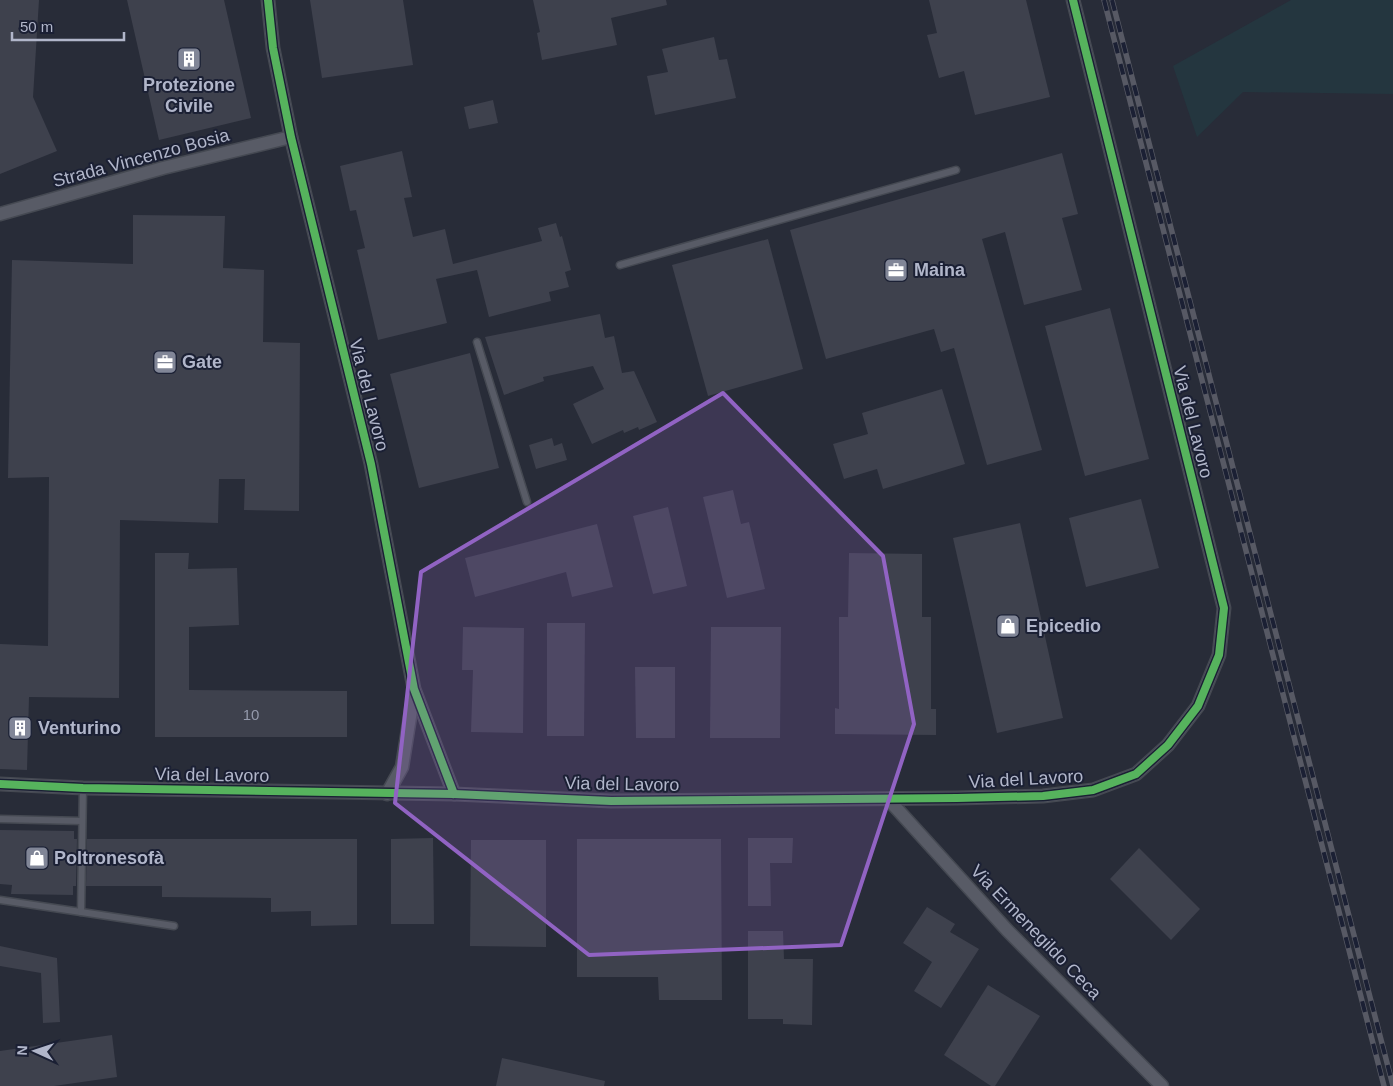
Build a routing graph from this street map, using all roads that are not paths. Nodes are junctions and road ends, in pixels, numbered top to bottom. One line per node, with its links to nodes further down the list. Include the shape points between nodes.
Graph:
1 (268, 0): 3 (street, Via del Lavoro, via 273,48)
2 (1073, 0): 14 (street, Via del Lavoro, via 1224,608 1219,655 1198,706 1168,745 1136,774 1093,790 1043,796)
3 (291, 137): 5 (street, Strada Vincenzo Bosia, via 163,168); 9 (street, Via del Lavoro, via 370,464)
4 (956, 170): 6 (lane)
5 (0, 214)
6 (620, 264)
7 (477, 342): 8 (lane)
8 (527, 502)
9 (414, 689): 12 (street, Via del Lavoro, via 402,767); 13 (street, Via del Lavoro)
10 (0, 784): 11 (street, Via del Lavoro)
11 (83, 788): 12 (street, Via del Lavoro); 16 (lane)
12 (387, 794): 13 (street, Via del Lavoro)
13 (454, 794): 14 (street, Via del Lavoro, via 611,801)
14 (888, 799): 20 (street, Via Ermenegildo Ceca, via 1007,930)
15 (0, 819): 16 (lane)
16 (82, 821): 18 (lane)
17 (0, 900): 18 (lane)
18 (82, 912): 19 (lane)
19 (174, 926)
20 (1162, 1086)

